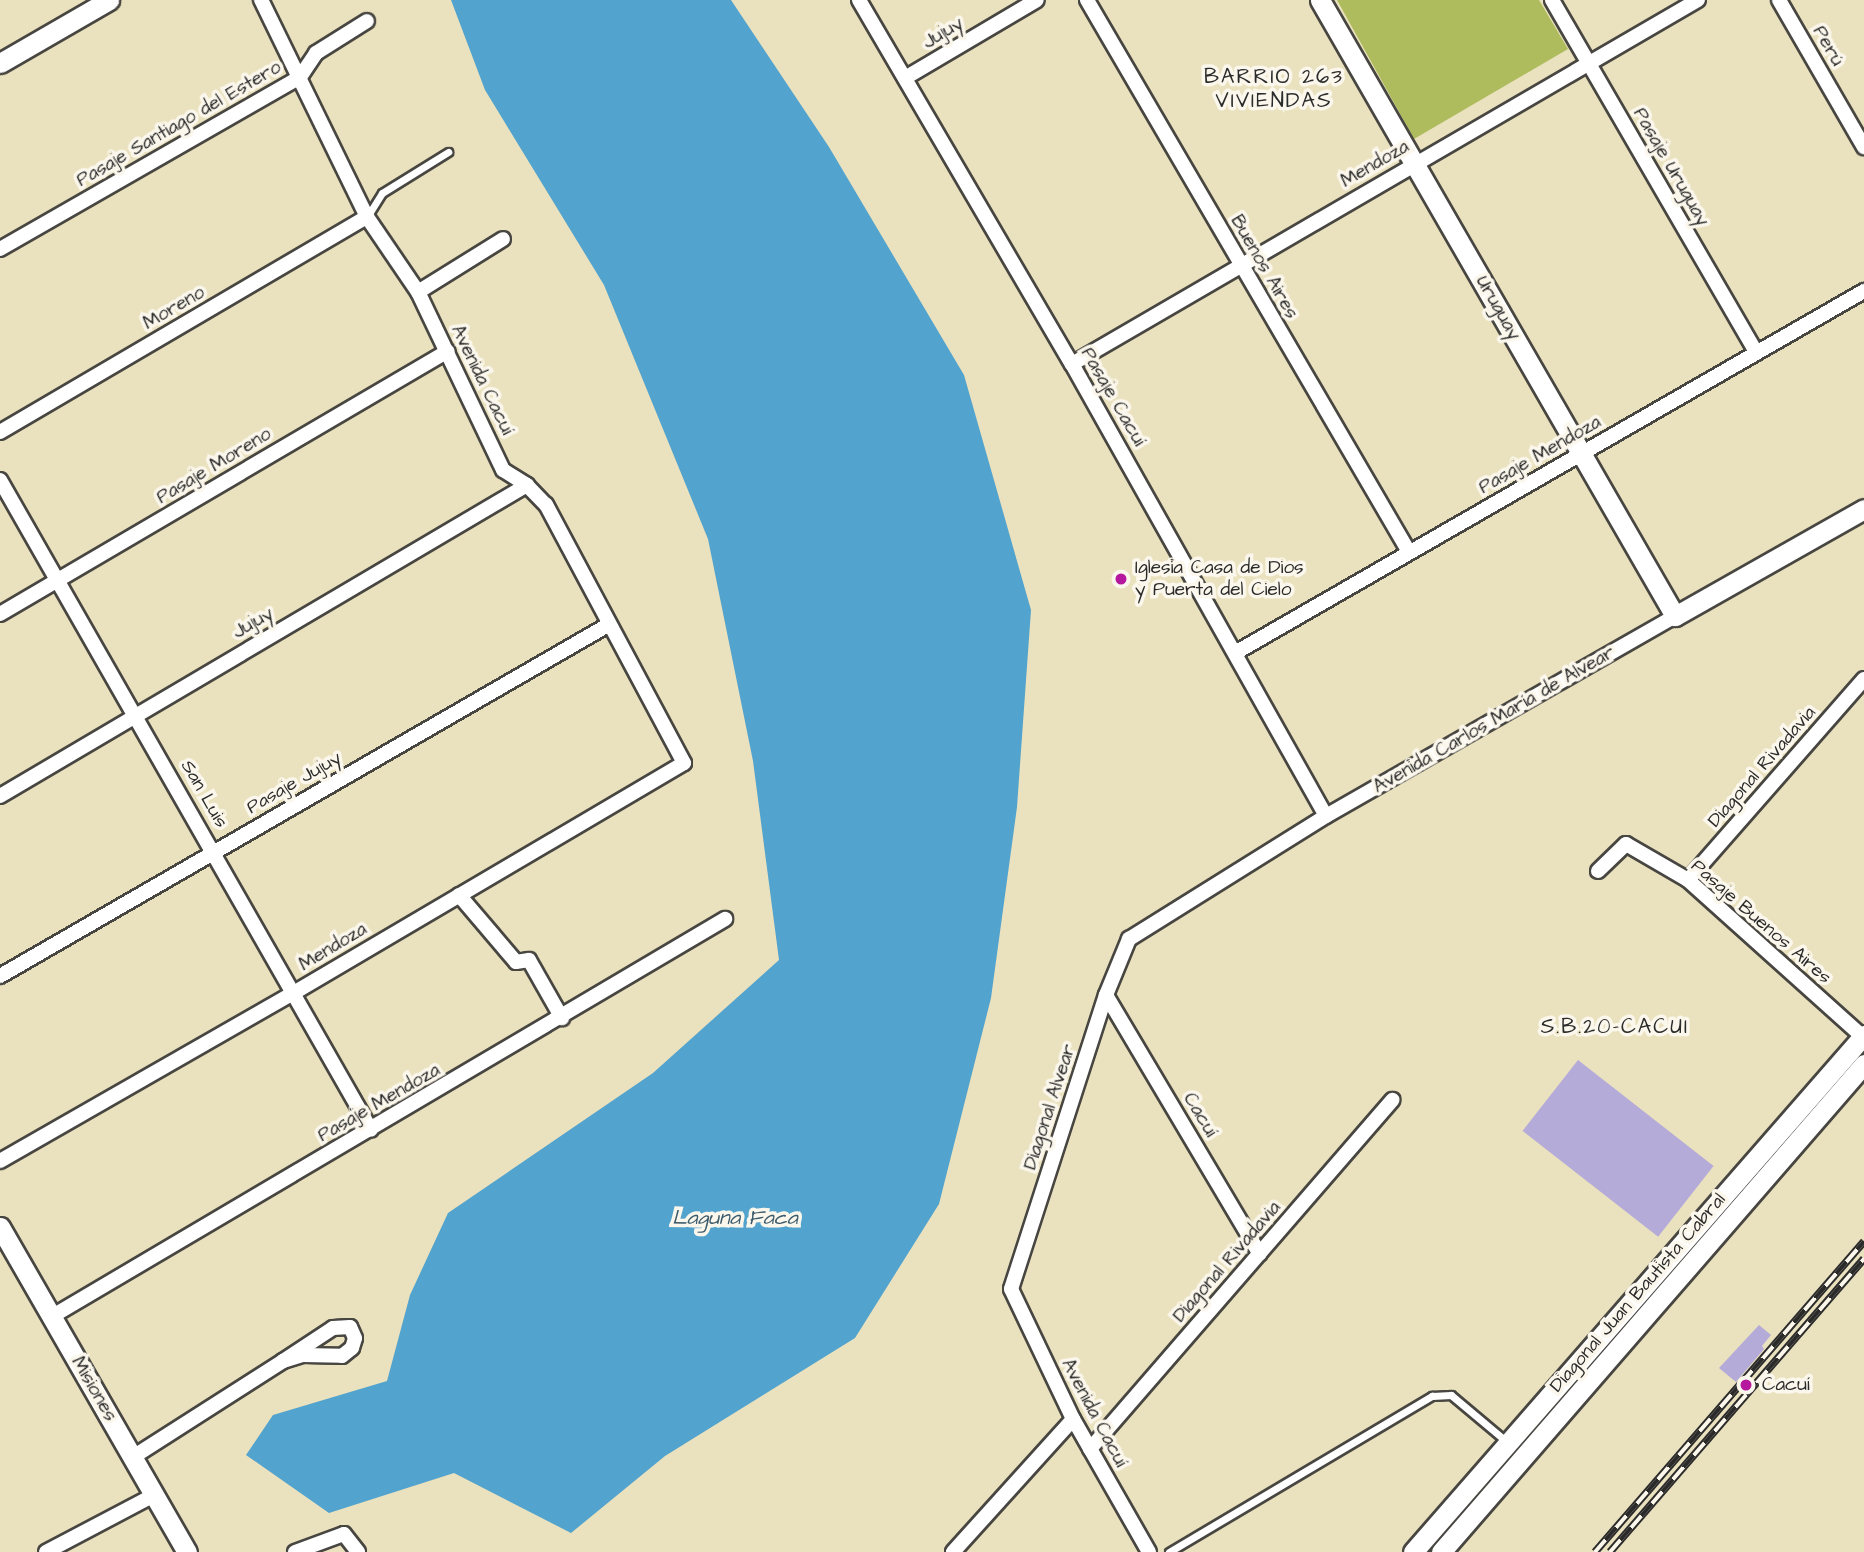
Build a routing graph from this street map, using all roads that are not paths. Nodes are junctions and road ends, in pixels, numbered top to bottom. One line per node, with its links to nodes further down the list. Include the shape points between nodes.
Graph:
1 (109, 0): 11 (street)
2 (261, 0): 13 (street, Avenida Cacuí)
3 (859, 0): 14 (street, Pasaje Cacuí)
4 (1037, 0): 14 (street, Jujuy)
5 (1087, 0): 21 (street, Buenos Aires)
6 (1320, 0): 17 (street, Uruguay)
7 (1552, 0): 12 (street, Pasaje Uruguay)
8 (1698, 0): 12 (street, Mendoza)
9 (1779, 0): 15 (street, Perú)
10 (367, 21): 13 (street, Pasaje Santiago del Estero, via 316,53)
11 (0, 63)
12 (1588, 65): 17 (street, Mendoza); 25 (street, Pasaje Uruguay)
13 (300, 76): 18 (street, Avenida Cacuí); 20 (street, Pasaje Santiago del Estero)
14 (905, 78): 26 (street, Pasaje Cacuí)
15 (1864, 147)
16 (448, 152): 18 (lane, via 382,193)
17 (1414, 163): 21 (street, Mendoza); 28 (street, Uruguay)
18 (367, 217): 23 (street, Avenida Cacuí); 27 (street, Moreno)
19 (503, 239): 23 (street)
20 (0, 249)
21 (1241, 266): 26 (street, Mendoza); 32 (street, Buenos Aires)
22 (1864, 291): 25 (street, Pasaje Mendoza)
23 (418, 292): 24 (street, Avenida Cacuí)
24 (448, 351): 30 (street, Avenida Cacuí, via 503,470); 33 (street, Pasaje Moreno)
25 (1758, 353): 28 (street, Pasaje Mendoza)
26 (1072, 364): 37 (street, Pasaje Cacuí)
27 (0, 432)
28 (1581, 454): 32 (street, Pasaje Mendoza); 35 (street, Uruguay)
29 (0, 480): 33 (street, San Luis)
30 (527, 485): 36 (street, Avenida Cacuí, via 546,505); 39 (street, Jujuy)
31 (1864, 509): 35 (street, Avenida Carlos María de Alvear)
32 (1409, 552): 37 (street, Pasaje Mendoza)
33 (57, 581): 34 (street, Pasaje Moreno); 39 (street, San Luis)
34 (0, 614)
35 (1675, 616): 42 (street, Avenida Carlos María de Alvear)
36 (608, 625): 40 (street, Avenida Cacuí); 43 (street, Pasaje Jujuy)
37 (1235, 653): 42 (street, Pasaje Cacuí)
38 (1864, 679): 45 (street, Diagonal Rivadavia)
39 (136, 715): 41 (street, Jujuy); 43 (street, San Luis)
40 (684, 763): 46 (street, Mendoza)
41 (0, 796)
42 (1326, 816): 48 (street, Avenida Carlos María de Alvear)
43 (214, 851): 49 (street, Pasaje Jujuy); 50 (street, San Luis)
44 (1598, 872): 45 (street, Pasaje Buenos Aires, via 1626,844)
45 (1688, 880): 53 (street, Pasaje Buenos Aires)
46 (459, 895): 50 (street, Mendoza); 52 (street, via 516,962 529,960)
47 (725, 919): 52 (street, Pasaje Mendoza)
48 (1129, 939): 51 (street, Diagonal Alvear)
49 (0, 976)
50 (292, 994): 56 (street, San Luis); 57 (street, Mendoza)
51 (1106, 995): 61 (street, Cacuí); 62 (street, Diagonal Alvear)
52 (562, 1018): 56 (street, Pasaje Mendoza)
53 (1864, 1037): 59 (street, Diagonal Juan Bautista Cabral)
54 (1864, 1064): 60 (street, Diagonal Juan Bautista Cabral)
55 (1392, 1100): 61 (street, Diagonal Rivadavia)
56 (371, 1129): 63 (street, Pasaje Mendoza)
57 (0, 1161)
58 (0, 1227): 63 (street, Misiones)
59 (1695, 1228): 60 (street); 66 (street, Diagonal Juan Bautista Cabral)
60 (1711, 1240): 67 (street, Diagonal Juan Bautista Cabral)
61 (1260, 1254): 69 (street, Diagonal Rivadavia)
62 (1011, 1289): 65 (street, Avenida Cacuí)
63 (51, 1317): 70 (street, Misiones)
64 (283, 1361): 70 (street)
65 (1073, 1419): 69 (street, Avenida Cacuí); 76 (street)
66 (1524, 1423): 67 (street); 68 (street, Diagonal Juan Bautista Cabral)
67 (1540, 1438): 80 (street, Diagonal Juan Bautista Cabral)
68 (1507, 1443): 78 (lane, via 1451,1395 1432,1396); 79 (street, Diagonal Juan Bautista Cabral)
69 (1090, 1449): 77 (street, Avenida Cacuí)
70 (133, 1457): 71 (street, Misiones)
71 (153, 1495): 72 (street); 73 (street, Misiones)
72 (47, 1552)
73 (187, 1552)
74 (295, 1552): 75 (street, via 344,1534)
75 (358, 1552)
76 (953, 1552)
77 (1149, 1552)
78 (1169, 1552)
79 (1413, 1552)
80 (1441, 1552)

